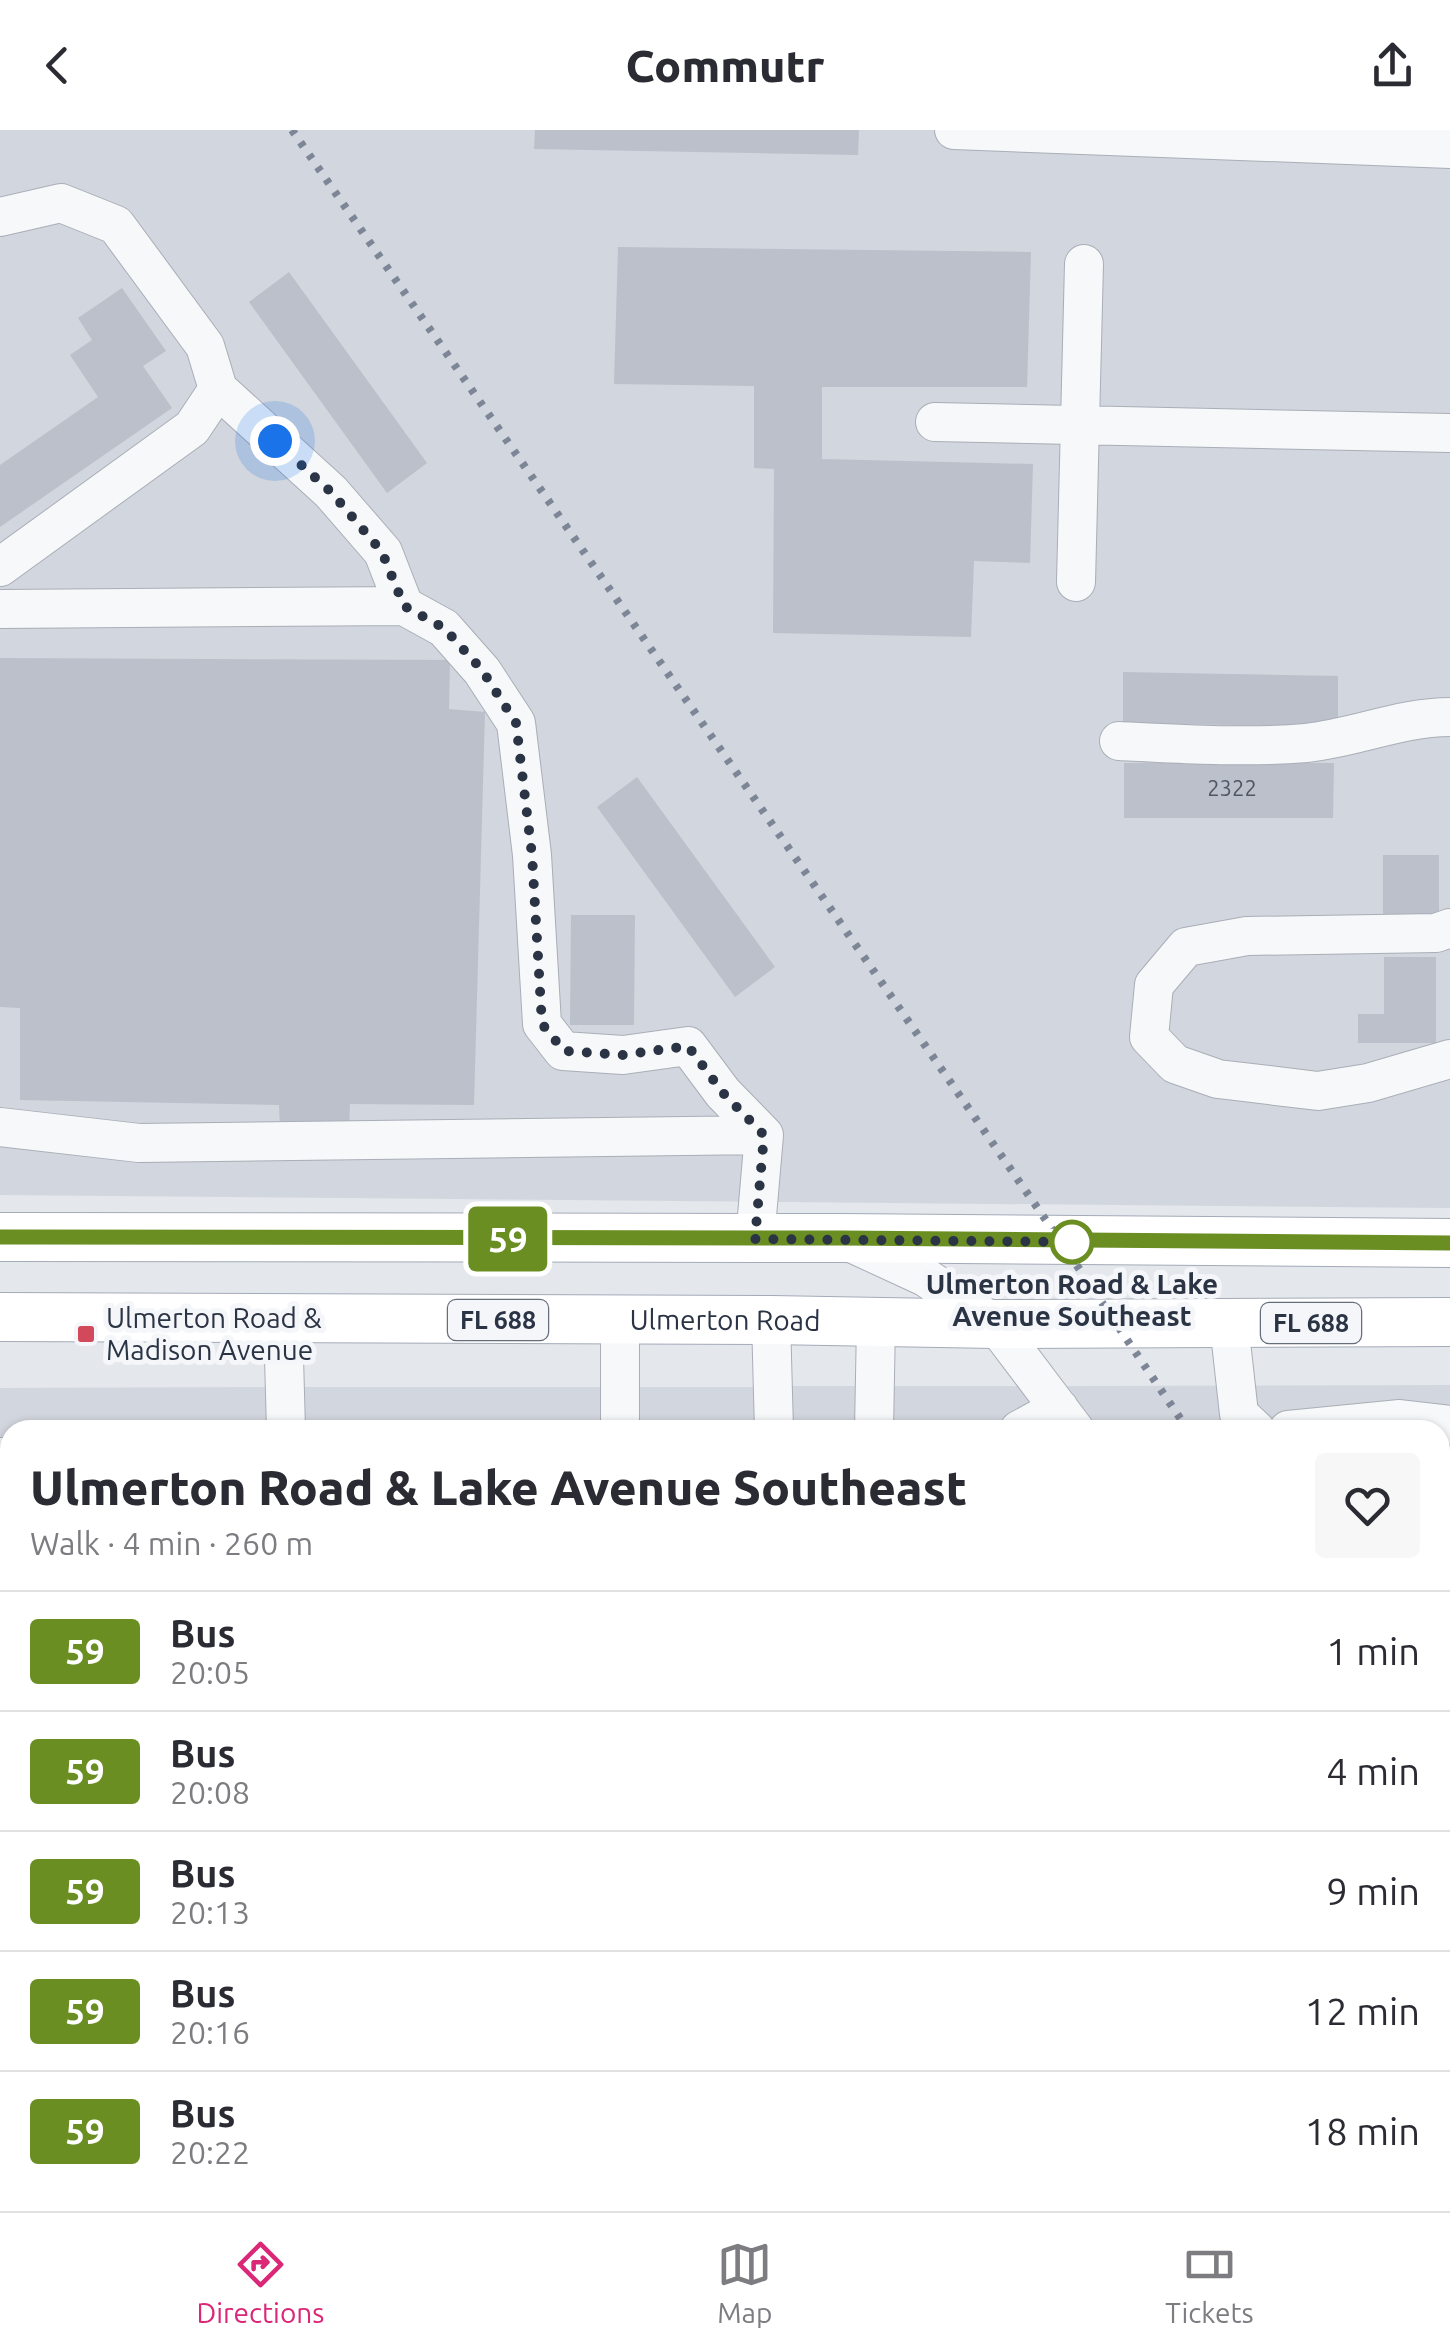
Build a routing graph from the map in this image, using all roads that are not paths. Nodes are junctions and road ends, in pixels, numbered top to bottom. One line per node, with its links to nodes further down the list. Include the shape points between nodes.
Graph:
1 (954, 130): 2 (street)
2 (1450, 149)
3 (0, 216): 5 (street, via 61,203 116,225 205,346)
4 (1084, 264): 7 (street)
5 (218, 389): 9 (street, via 192,428); 11 (street, via 331,492 382,552)
6 (935, 422): 7 (street)
7 (1079, 425): 8 (street); 10 (street)
8 (1450, 433)
9 (0, 567)
10 (1076, 582)
11 (404, 606): 12 (street); 18 (street, via 444,628 516,723 542,1024 564,1051 623,1055 688,1046)
12 (0, 609)
13 (1450, 716): 14 (street, via 1302,743)
14 (1120, 741)
15 (1450, 928): 16 (street, via 1247,936 1186,947 1154,985 1150,1038 1175,1064 1218,1079 1318,1092)
16 (1450, 1060)
17 (0, 1127): 18 (street, via 139,1142)
18 (764, 1135): 21 (street)
19 (0, 1237): 21 (main road)
20 (840, 1238): 21 (main road); 22 (main road); 29 (street, via 925,1277)
21 (755, 1239)
22 (1450, 1243)
23 (0, 1317): 26 (main road, Ulmerton Road / FL 688)
24 (620, 1320): 25 (main road, Ulmerton Road / FL 688); 26 (main road, Ulmerton Road / FL 688); 33 (street)
25 (771, 1320): 28 (main road, Ulmerton Road / FL 688); 34 (street)
26 (283, 1321): 32 (street)
27 (1450, 1322): 30 (main road, Ulmerton Road / FL 688)
28 (876, 1323): 29 (main road, Ulmerton Road / FL 688); 35 (street)
29 (996, 1324): 30 (main road, Ulmerton Road / FL 688); 31 (street)
30 (1229, 1324): 36 (street, via 1239,1414)
31 (1067, 1419)
32 (286, 1420)
33 (620, 1420)
34 (774, 1420)
35 (874, 1420)
36 (1245, 1420)

